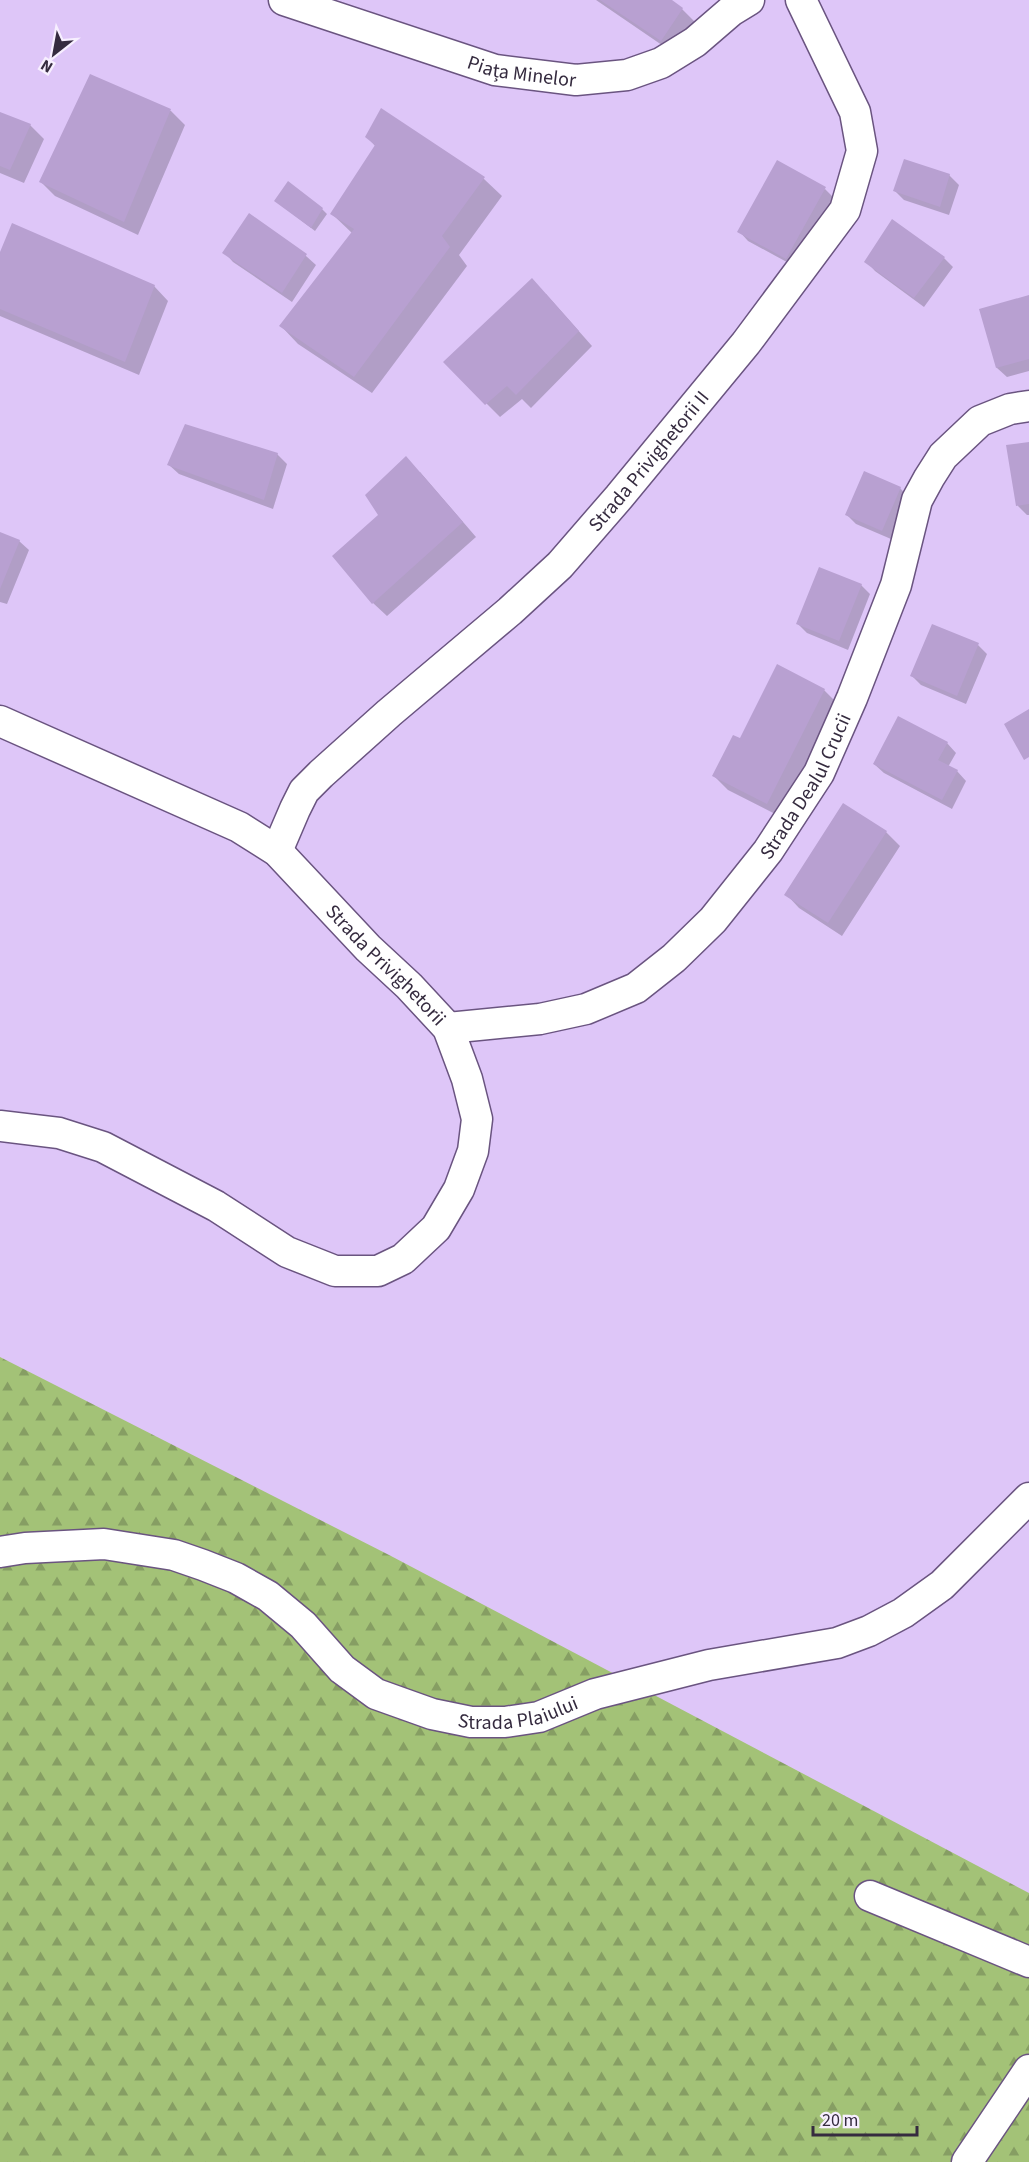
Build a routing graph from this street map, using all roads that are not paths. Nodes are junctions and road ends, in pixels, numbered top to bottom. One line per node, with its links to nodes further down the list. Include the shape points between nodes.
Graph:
1 (284, 0): 2 (street, Piața Minelor, via 495,70 576,80 627,75 661,63)
2 (749, 0)
3 (801, 0): 6 (street, Strada Privighetorii II, via 855,112 862,151 845,210 746,343 560,565 304,791)
4 (1029, 406): 7 (street, Strada Dealul Crucii, via 980,421 943,456 929,478 917,500 896,585 819,773 768,851 713,920 636,988 586,1009 540,1019)
5 (0, 721): 6 (street, Strada Privighetorii, via 239,826)
6 (277, 851): 7 (street, Strada Privighetorii)
7 (448, 1028): 8 (street, Strada Privighetorii, via 477,1119 473,1151 459,1189 436,1228 403,1259 378,1271 335,1271 287,1252 216,1206 103,1147 59,1132)
8 (0, 1126)
9 (1029, 1497): 10 (street, Strada Plaiului, via 942,1585 903,1614 869,1631 837,1643 709,1665 595,1694 539,1718 505,1722 471,1722 432,1714 376,1694 342,1669 303,1625 268,1596 236,1578 174,1555 104,1544)
10 (0, 1552)
11 (870, 1896): 12 (street)
12 (1029, 1962)
13 (1029, 2070): 14 (street)
14 (967, 2162)

